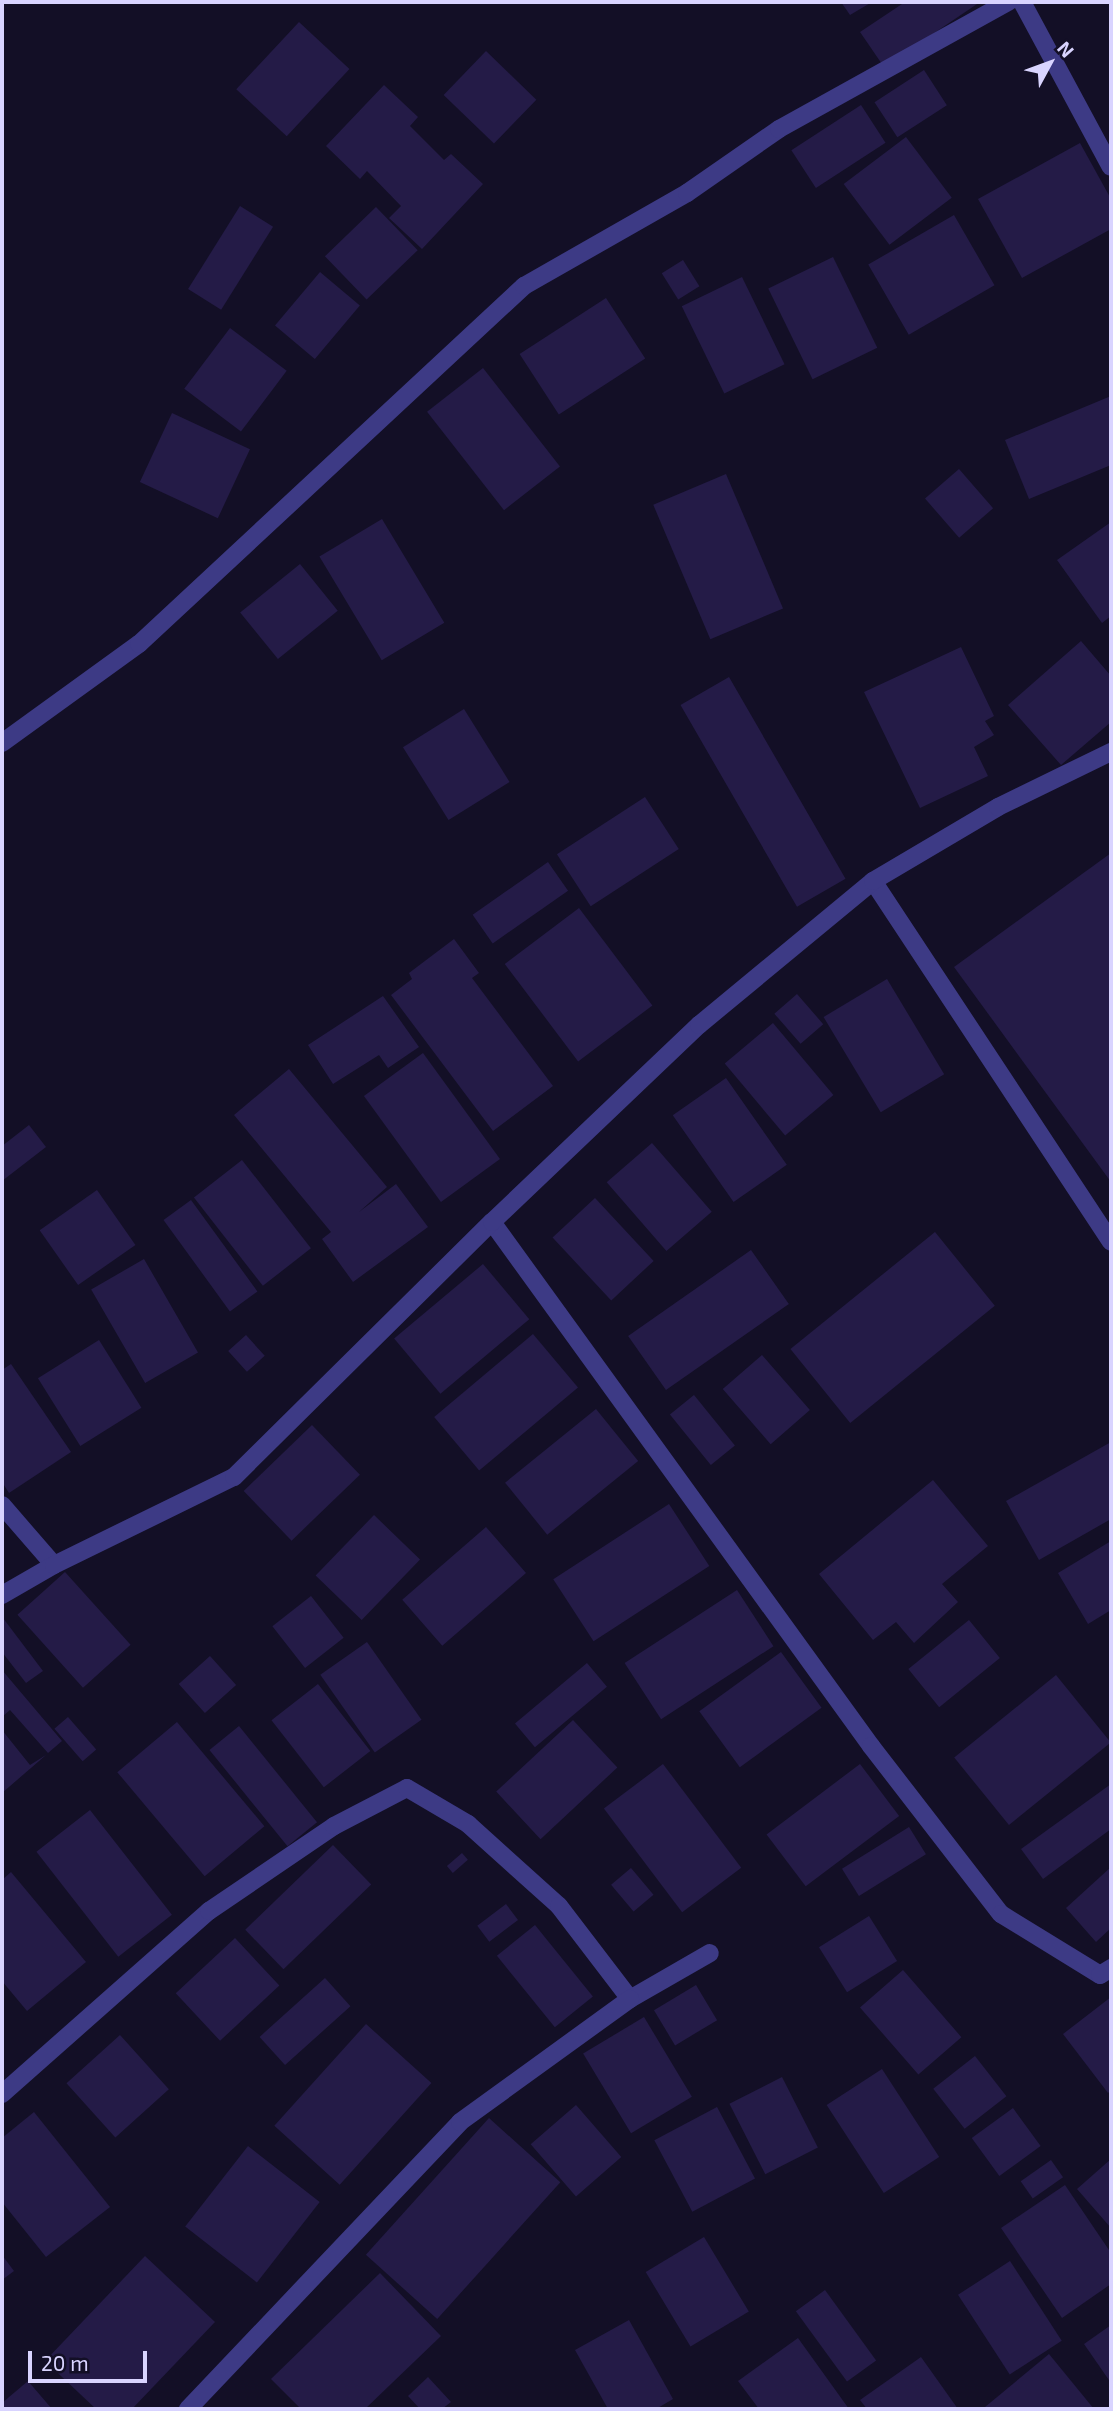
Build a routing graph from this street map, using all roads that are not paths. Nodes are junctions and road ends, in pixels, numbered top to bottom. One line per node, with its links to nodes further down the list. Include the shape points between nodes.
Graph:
1 (1008, 2): 4 (street, via 779,129 687,193 524,286 139,644)
2 (1022, 2): 3 (street)
3 (1111, 167)
4 (2, 743)
5 (1111, 752): 6 (street, via 998,807)
6 (873, 881): 7 (street, via 699,1025); 8 (street)
7 (492, 1222): 10 (street, via 233,1477); 13 (street, via 870,1746 1001,1914 1100,1975)
8 (1111, 1242)
9 (2, 1505): 10 (street)
10 (54, 1565): 11 (street)
11 (2, 1595)
12 (710, 1954): 14 (street)
13 (1111, 1968)
14 (630, 1999): 15 (street, via 559,1906 468,1824 407,1788 334,1826 209,1912); 16 (street, via 460,2122)
15 (2, 2094)
16 (188, 2409)

